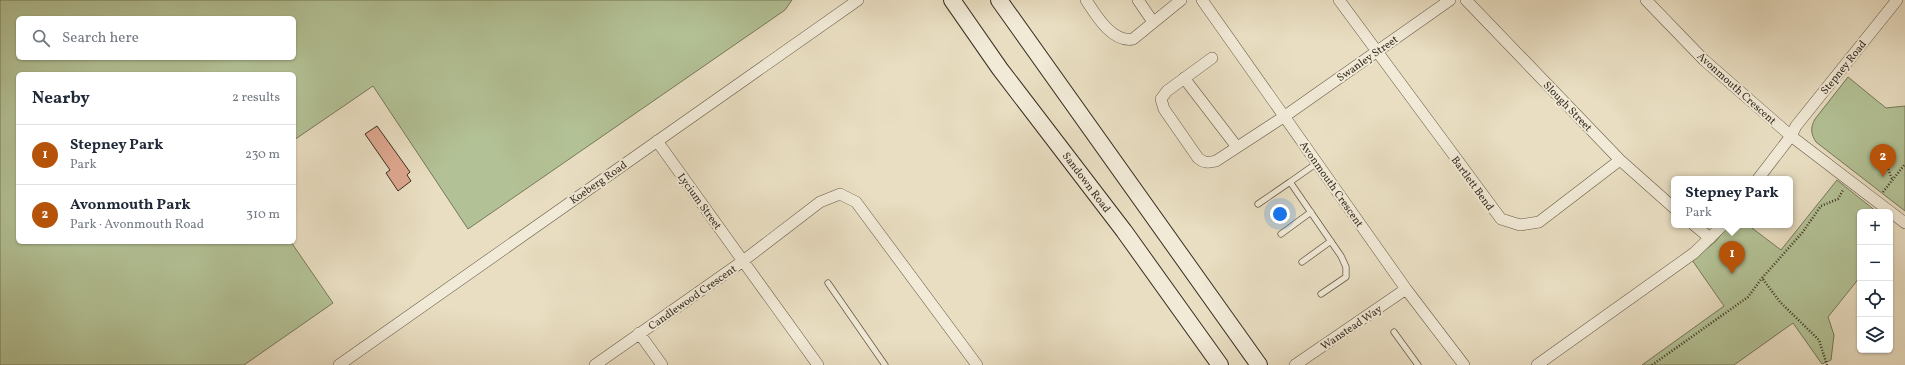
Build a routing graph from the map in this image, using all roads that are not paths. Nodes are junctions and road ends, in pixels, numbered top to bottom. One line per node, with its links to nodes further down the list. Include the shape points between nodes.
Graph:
1 (858, 0): 19 (street, Koeberg Road)
2 (952, 0): 47 (main road, Sandown Road, via 1000,69 1124,231)
3 (999, 0): 48 (main road)
4 (1086, 0): 13 (street, via 1113,34 1122,40 1132,38)
5 (1138, 0): 13 (street)
6 (1181, 0): 13 (street)
7 (1202, 0): 17 (street, Avonmouth Crescent)
8 (1339, 0): 14 (street, Bartlett Bend)
9 (1450, 0): 14 (street, Swanley Street)
10 (1466, 0): 21 (street, Slough Street)
11 (1646, 0): 18 (street, Avonmouth Crescent, via 1704,60)
12 (1898, 0): 18 (street, Stepney Road, via 1796,126)
13 (1153, 22)
14 (1377, 52): 17 (street, Swanley Street); 21 (street, Bartlett Bend, via 1496,214 1507,222 1533,224 1544,219)
15 (1212, 58): 16 (street)
16 (1184, 78): 20 (street); 20 (street, Swanley Street, via 1164,94 1161,104 1198,158 1209,163)
17 (1285, 116): 20 (street, Swanley Street); 22 (street, Avonmouth Crescent)
18 (1791, 136): 23 (street); 28 (street, Avonmouth Crescent)
19 (657, 141): 34 (street, Lycium Street); 41 (street, Koeberg Road)
20 (1237, 147)
21 (1620, 160): 26 (street, Slough Street)
22 (1317, 163): 24 (lane); 37 (street, Avonmouth Crescent)
23 (1760, 176)
24 (1290, 182): 25 (lane); 27 (lane)
25 (1258, 204)
26 (1671, 205)
27 (1311, 212): 31 (lane); 33 (lane)
28 (1905, 223)
29 (1698, 228): 32 (street)
30 (1720, 228): 32 (street)
31 (1281, 234)
32 (1710, 238): 52 (street)
33 (1331, 241): 35 (lane); 38 (lane, via 1345,263 1346,277)
34 (743, 261): 40 (street, Candlewood Crescent); 44 (street, Candlewood Crescent); 46 (street, via 820,202 840,194 856,202 865,212)
35 (1302, 262)
36 (828, 284): 45 (lane)
37 (1406, 289): 49 (street, Wanstead Way); 51 (street, Avonmouth Crescent)
38 (1321, 294)
39 (1394, 332): 50 (lane)
40 (640, 333): 42 (street, Candlewood Crescent); 43 (street)
41 (339, 365)
42 (595, 365)
43 (662, 365)
44 (818, 365)
45 (885, 365)
46 (977, 365)
47 (1220, 365)
48 (1259, 365)
49 (1295, 365)
50 (1418, 365)
51 (1464, 365)
52 (1537, 365)

